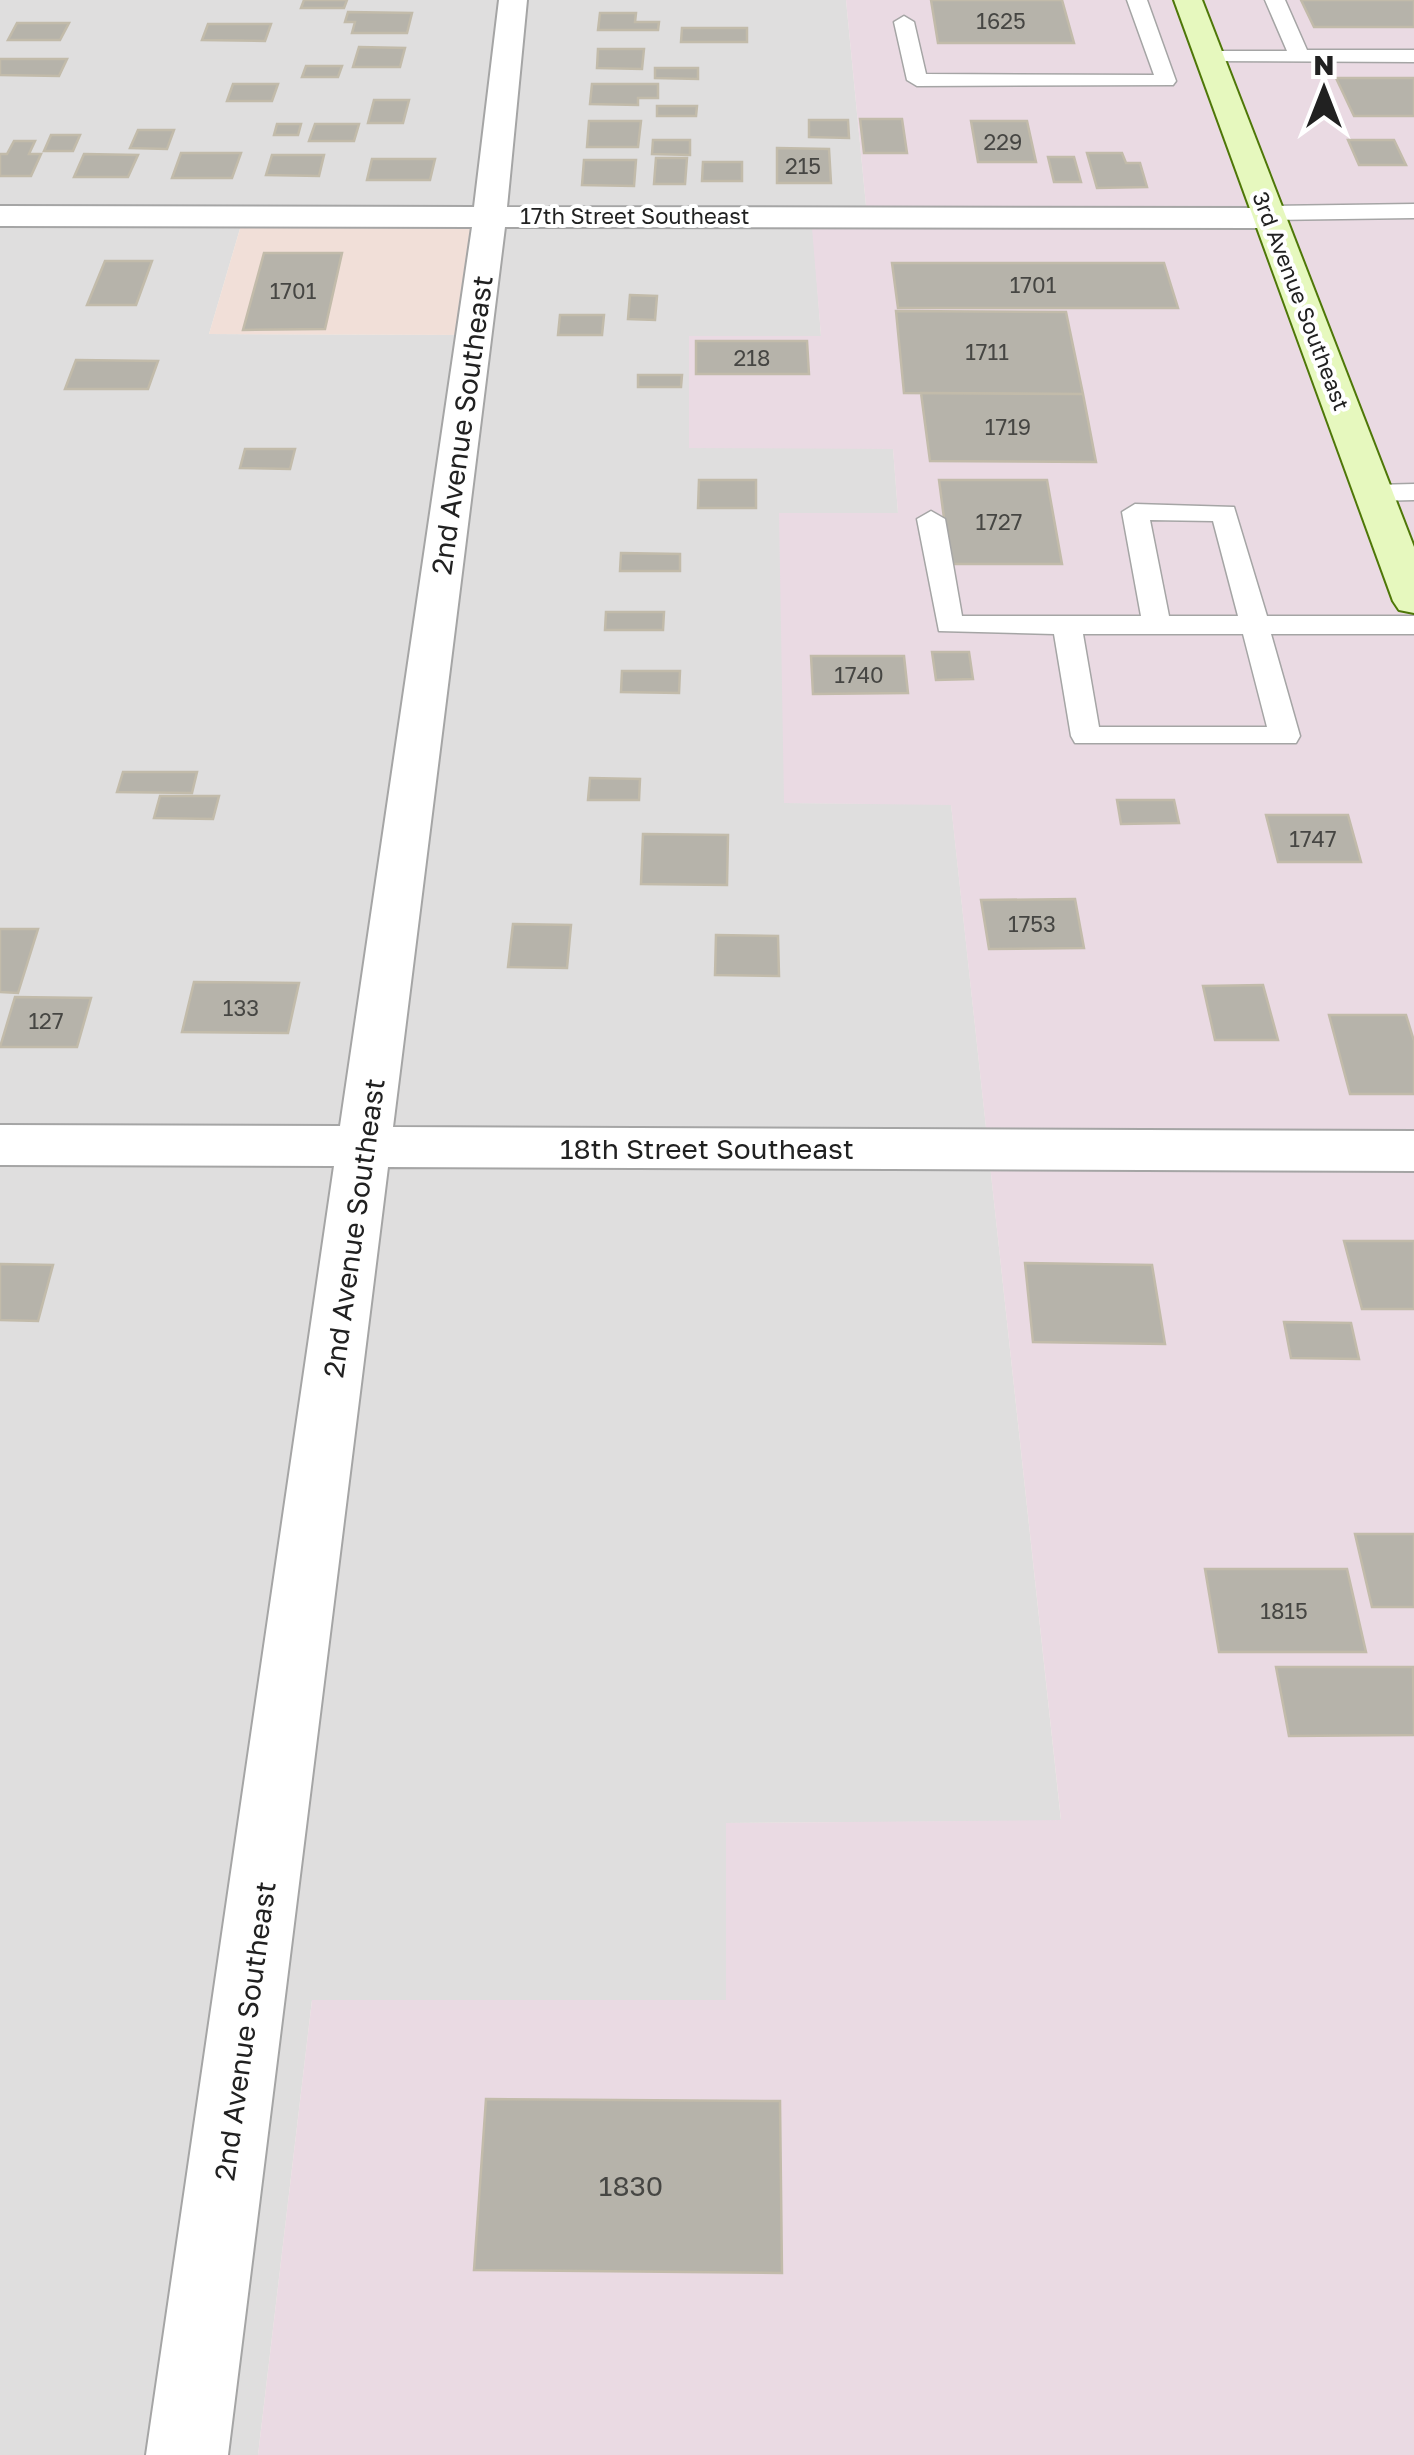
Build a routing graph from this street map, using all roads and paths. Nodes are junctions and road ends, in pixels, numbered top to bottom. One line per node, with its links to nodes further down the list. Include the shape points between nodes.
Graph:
1 (514, 0): 10 (street, 2nd Avenue Southeast)
2 (1137, 0): 8 (lane)
3 (1188, 0): 8 (main road, 3rd Avenue Southeast)
4 (1275, 0): 6 (lane)
5 (904, 22): 8 (lane, via 917,80)
6 (1300, 56): 7 (lane); 8 (lane)
7 (1414, 56)
8 (1186, 58): 12 (main road, 3rd Avenue Southeast)
9 (1414, 211): 12 (lane)
10 (490, 215): 11 (street, 17th Street Southeast); 12 (street, 17th Street Southeast); 22 (street, 2nd Avenue Southeast)
11 (0, 216)
12 (1268, 216): 14 (main road, 3rd Avenue Southeast)
13 (1414, 492): 14 (lane)
14 (1373, 493): 16 (main road, 3rd Avenue Southeast)
15 (931, 518): 17 (lane, via 949,624)
16 (1414, 601)
17 (1067, 626): 18 (lane); 19 (lane, via 1086,736 1285,736)
18 (1157, 626): 19 (lane); 19 (lane, via 1135,512 1224,513)
19 (1256, 626): 20 (lane)
20 (1414, 626)
21 (0, 1145): 22 (street, 18th Street Southeast)
22 (365, 1148): 23 (street, 18th Street Southeast); 24 (street, 2nd Avenue Southeast)
23 (1414, 1151)
24 (188, 2455)

